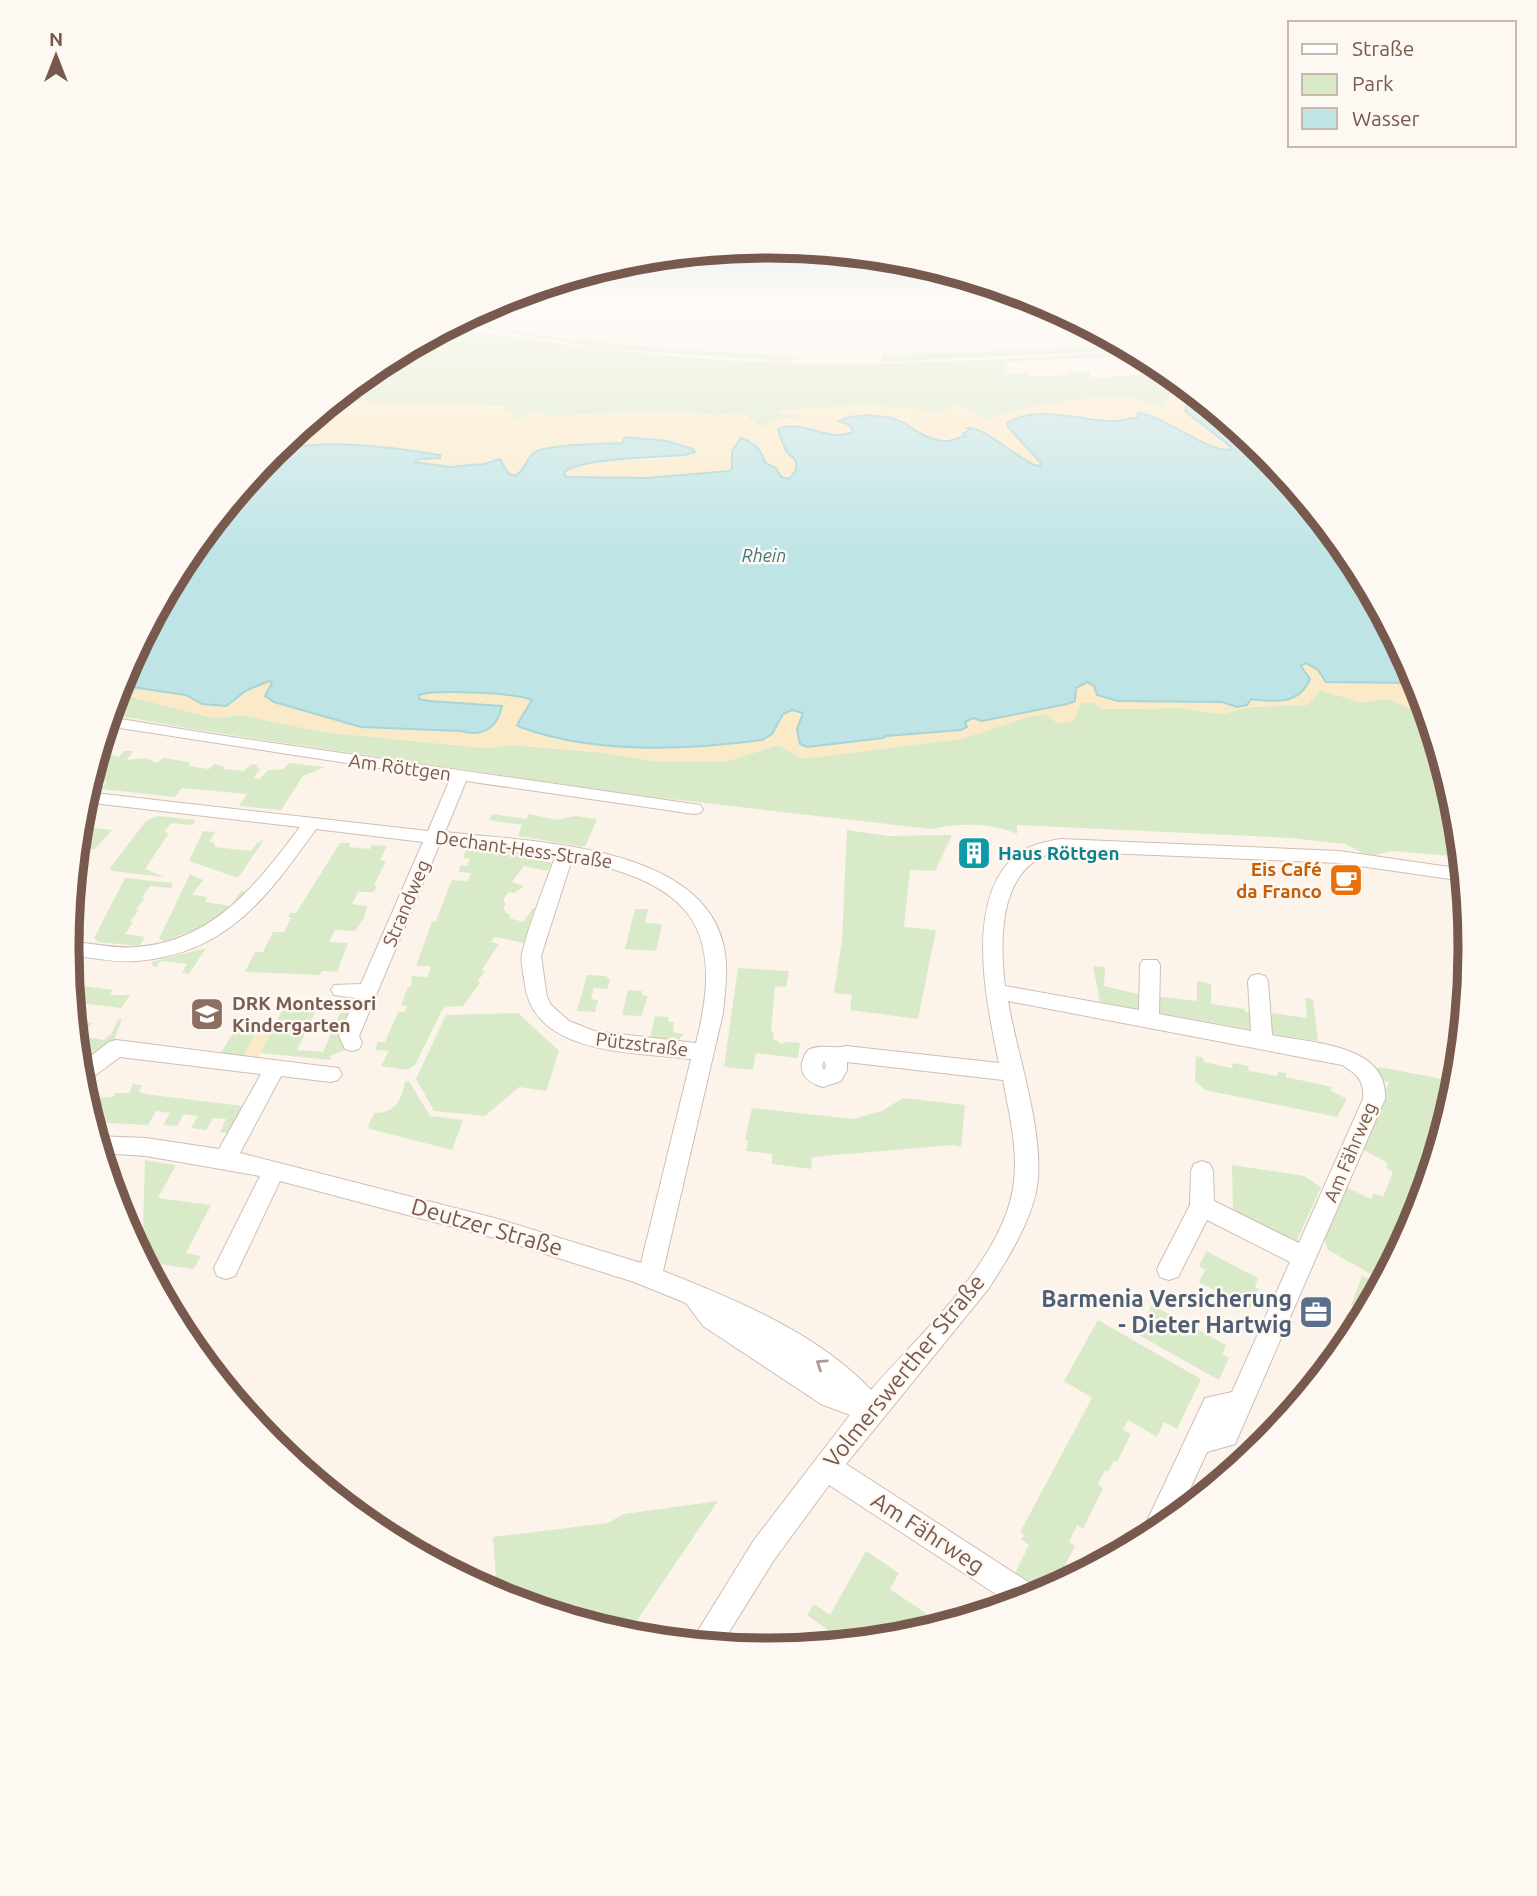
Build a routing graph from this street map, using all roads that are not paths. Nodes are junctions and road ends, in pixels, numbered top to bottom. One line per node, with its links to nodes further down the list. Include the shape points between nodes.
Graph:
1 (117, 722): 2 (street, Am Röttgen)
2 (460, 776): 4 (street, Am Röttgen); 6 (street, Strandweg)
3 (95, 798): 5 (street, Dechant-Hess-Straße)
4 (694, 809)
5 (312, 823): 6 (street, Dechant-Hess-Straße); 9 (street, via 253,900 209,933 137,954)
6 (434, 836): 7 (street, Dechant-Hess-Straße); 13 (street, Strandweg)
7 (565, 852): 18 (street, Dechant-Hess-Straße, via 614,861 650,874 679,892 701,915 718,960); 18 (street, Pützstraße, via 531,956 543,1010 562,1027 592,1039)
8 (1454, 873): 14 (street, Volmerswerther Straße, via 1308,855 1041,847 1027,854 1009,876 998,909 993,957)
9 (79, 949)
10 (1150, 965): 15 (street)
11 (1258, 981): 16 (street)
12 (341, 990): 13 (street)
13 (368, 992): 17 (street, Strandweg, via 349,1036)
14 (997, 993): 15 (street, Am Fährweg); 22 (street, Volmerswerther Straße)
15 (1149, 1020): 16 (street, Am Fährweg)
16 (1262, 1041): 29 (street, Am Fährweg, via 1347,1058 1363,1068 1376,1089)
17 (352, 1043)
18 (705, 1052): 32 (street, Dechant-Hess-Straße)
19 (835, 1058): 22 (street, via 846,1054)
20 (275, 1067): 21 (street, via 116,1048); 23 (street); 25 (street)
21 (90, 1069)
22 (1012, 1073): 33 (street, Volmerswerther Straße, via 1027,1166 1017,1216 974,1289)
23 (331, 1074)
24 (107, 1145): 25 (street, Deutzer Straße)
25 (225, 1159): 26 (street, Deutzer Straße)
26 (274, 1170): 30 (street); 32 (street, Deutzer Straße, via 556,1246)
27 (1202, 1171): 28 (street)
28 (1202, 1206): 29 (street); 31 (street)
29 (1306, 1258): 35 (street, Am Fährweg, via 1240,1404 1214,1407)
30 (226, 1268)
31 (1169, 1269)
32 (650, 1277): 33 (street, Deutzer Straße, via 696,1297 712,1318 830,1395)
33 (871, 1410): 34 (street, Volmerswerther Straße)
34 (826, 1467): 36 (street, Am Fährweg); 37 (street, Volmerswerther Straße, via 763,1552)
35 (1166, 1512)
36 (1017, 1591)
37 (711, 1635)

